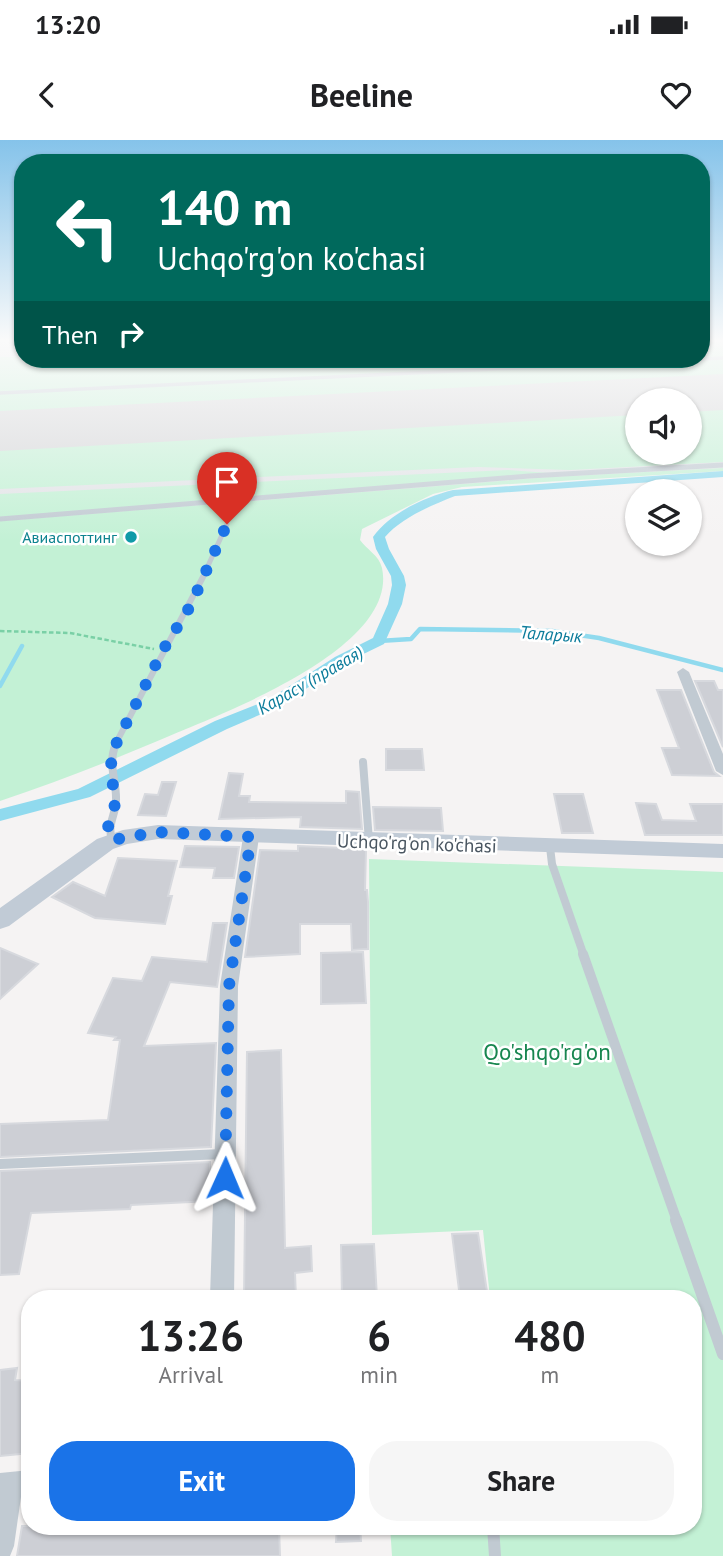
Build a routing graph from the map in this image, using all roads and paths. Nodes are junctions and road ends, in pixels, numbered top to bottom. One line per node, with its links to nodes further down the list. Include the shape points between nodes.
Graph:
1 (723, 465): 2 (lane)
2 (0, 519)
3 (227, 524): 5 (lane, via 191,605)
4 (0, 631): 5 (path, via 70,633)
5 (163, 650): 10 (lane, via 114,748 110,770 116,801 108,827)
6 (683, 672): 8 (street)
7 (363, 762): 11 (lane)
8 (723, 771)
9 (251, 837): 10 (street, Uchqo'rg'on ko'chasi, via 170,832); 11 (street, Uchqo'rg'on ko'chasi); 15 (street, via 229,986)
10 (112, 840): 14 (street)
11 (369, 841): 12 (street, Uchqo'rg'on ko'chasi)
12 (550, 847): 13 (street, Uchqo'rg'on ko'chasi); 18 (lane, via 552,864)
13 (723, 851)
14 (0, 920)
15 (225, 1154): 16 (lane); 17 (street)
16 (0, 1164)
17 (222, 1290)
18 (701, 1290)
19 (702, 1294): 20 (lane)
20 (723, 1354)
21 (13, 1485): 23 (street)
22 (494, 1535): 24 (lane)
23 (0, 1546)
24 (495, 1556)

